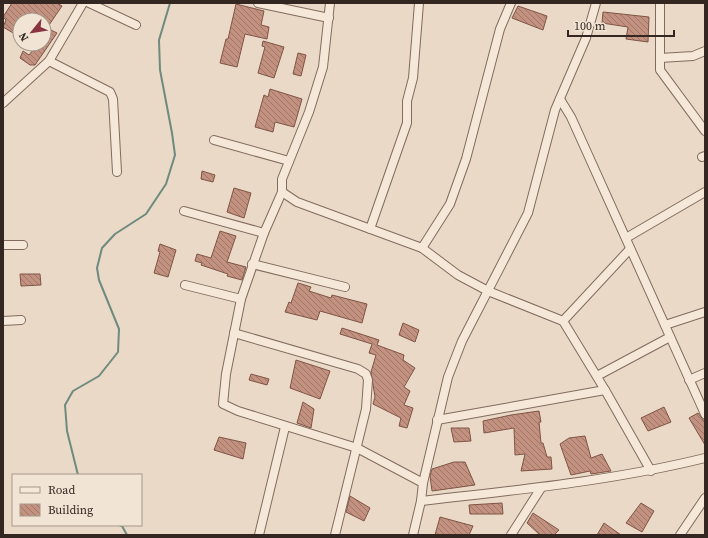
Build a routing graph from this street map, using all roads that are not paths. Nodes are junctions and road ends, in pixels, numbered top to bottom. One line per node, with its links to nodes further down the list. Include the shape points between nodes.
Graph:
1 (83, 3): 13 (street)
2 (89, 3): 10 (street)
3 (258, 3): 9 (street)
4 (330, 3): 9 (street)
5 (419, 3): 23 (street, via 414,78 407,101 407,123)
6 (511, 3): 28 (street, via 500,29 466,159 450,204)
7 (596, 3): 14 (street, via 586,38)
8 (660, 3): 12 (street)
9 (329, 18): 18 (street, via 322,67 309,112)
10 (136, 25)
11 (705, 51): 12 (street, via 693,56)
12 (660, 58): 16 (street, via 660,70)
13 (49, 61): 15 (street); 19 (street, via 110,92 114,99)
14 (560, 99): 25 (street); 33 (street, via 528,213)
15 (3, 103)
16 (705, 130)
17 (214, 140): 18 (street)
18 (288, 161): 20 (street, via 282,179)
19 (117, 172)
20 (282, 192): 23 (street, via 296,202); 24 (street)
21 (705, 192): 25 (street)
22 (184, 211): 24 (street)
23 (370, 229): 28 (street)
24 (264, 233): 30 (street)
25 (626, 238): 29 (street)
26 (3, 245): 27 (street)
27 (23, 245)
28 (422, 248): 33 (street, via 458,275)
29 (630, 249): 38 (street); 39 (street)
30 (252, 264): 32 (street); 34 (street)
31 (186, 285): 34 (street)
32 (345, 287)
33 (488, 291): 38 (street); 47 (street, via 459,348 448,377)
34 (240, 299): 40 (street)
35 (705, 312): 39 (street)
36 (21, 320): 37 (street)
37 (3, 321)
38 (563, 321): 43 (street)
39 (665, 325): 41 (street)
40 (234, 333): 48 (street, via 223,404); 49 (street, via 358,369 366,374 366,409)
41 (670, 337): 43 (street); 44 (street)
42 (705, 373): 44 (street)
43 (597, 376): 45 (street)
44 (689, 380): 46 (street)
45 (605, 390): 47 (street); 51 (street)
46 (705, 414)
47 (437, 420): 52 (street)
48 (285, 427): 49 (street); 56 (street)
49 (357, 448): 52 (street); 57 (street)
50 (705, 458): 51 (street)
51 (651, 472): 53 (street)
52 (423, 483): 55 (street)
53 (541, 488): 55 (street); 59 (street)
54 (705, 498): 60 (street)
55 (421, 501): 58 (street)
56 (259, 535)
57 (335, 535)
58 (413, 535)
59 (511, 535)
60 (680, 535)

